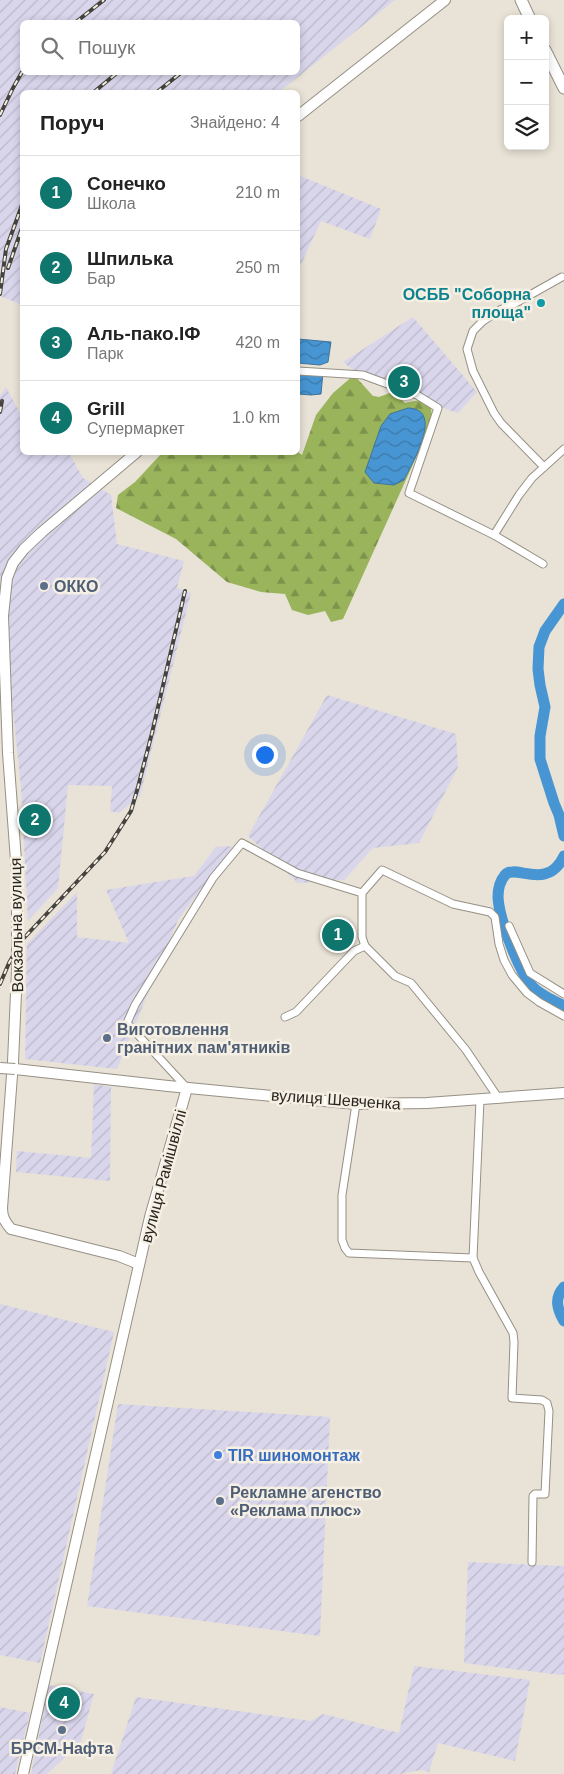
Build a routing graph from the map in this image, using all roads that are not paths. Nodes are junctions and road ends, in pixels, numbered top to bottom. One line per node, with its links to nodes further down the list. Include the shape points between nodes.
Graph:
1 (445, 0): 6 (main road)
2 (521, 0): 3 (main road)
3 (528, 15)
4 (549, 58): 5 (main road)
5 (564, 86)
6 (300, 114)
7 (562, 277): 11 (street, via 484,321 473,331 467,349 472,371 494,413)
8 (300, 370): 12 (street, via 363,374 417,394 438,408 409,493)
9 (564, 449): 11 (street)
10 (133, 455): 27 (main road, Вокзальна вулиця, via 30,543 13,563 7,578 3,616 17,874 18,955 2,1216 11,1229 120,1256)
11 (544, 468): 12 (street, via 519,495)
12 (494, 535): 13 (street)
13 (543, 564)
14 (362, 892): 16 (street); 18 (street, via 382,870 453,904 490,912 495,917 502,952 512,975 539,1002); 21 (street, via 297,873 242,843 213,878 127,1023)
15 (509, 926): 17 (street, via 530,973)
16 (365, 946): 19 (street, via 354,951 296,1012); 23 (street, via 395,976 411,983 466,1050)
17 (564, 994)
18 (564, 1016)
19 (285, 1017)
20 (0, 1068): 21 (main road, вулиця Шевченка, bridge)
21 (187, 1088): 25 (main road, вулиця Шевченка); 27 (main road, вулиця Рамішвіллі)
22 (564, 1092): 23 (main road, вулиця Шевченка)
23 (499, 1099): 24 (main road, вулиця Шевченка)
24 (480, 1100): 25 (main road, вулиця Шевченка); 26 (street)
25 (356, 1104): 26 (street, via 342,1195 342,1240 345,1248 349,1252)
26 (473, 1258): 28 (street, via 513,1333 512,1398 542,1400 547,1403 549,1411 545,1494 533,1496)
27 (139, 1264): 29 (main road, вулиця Рамішвіллі)
28 (532, 1562)
29 (23, 1774)

